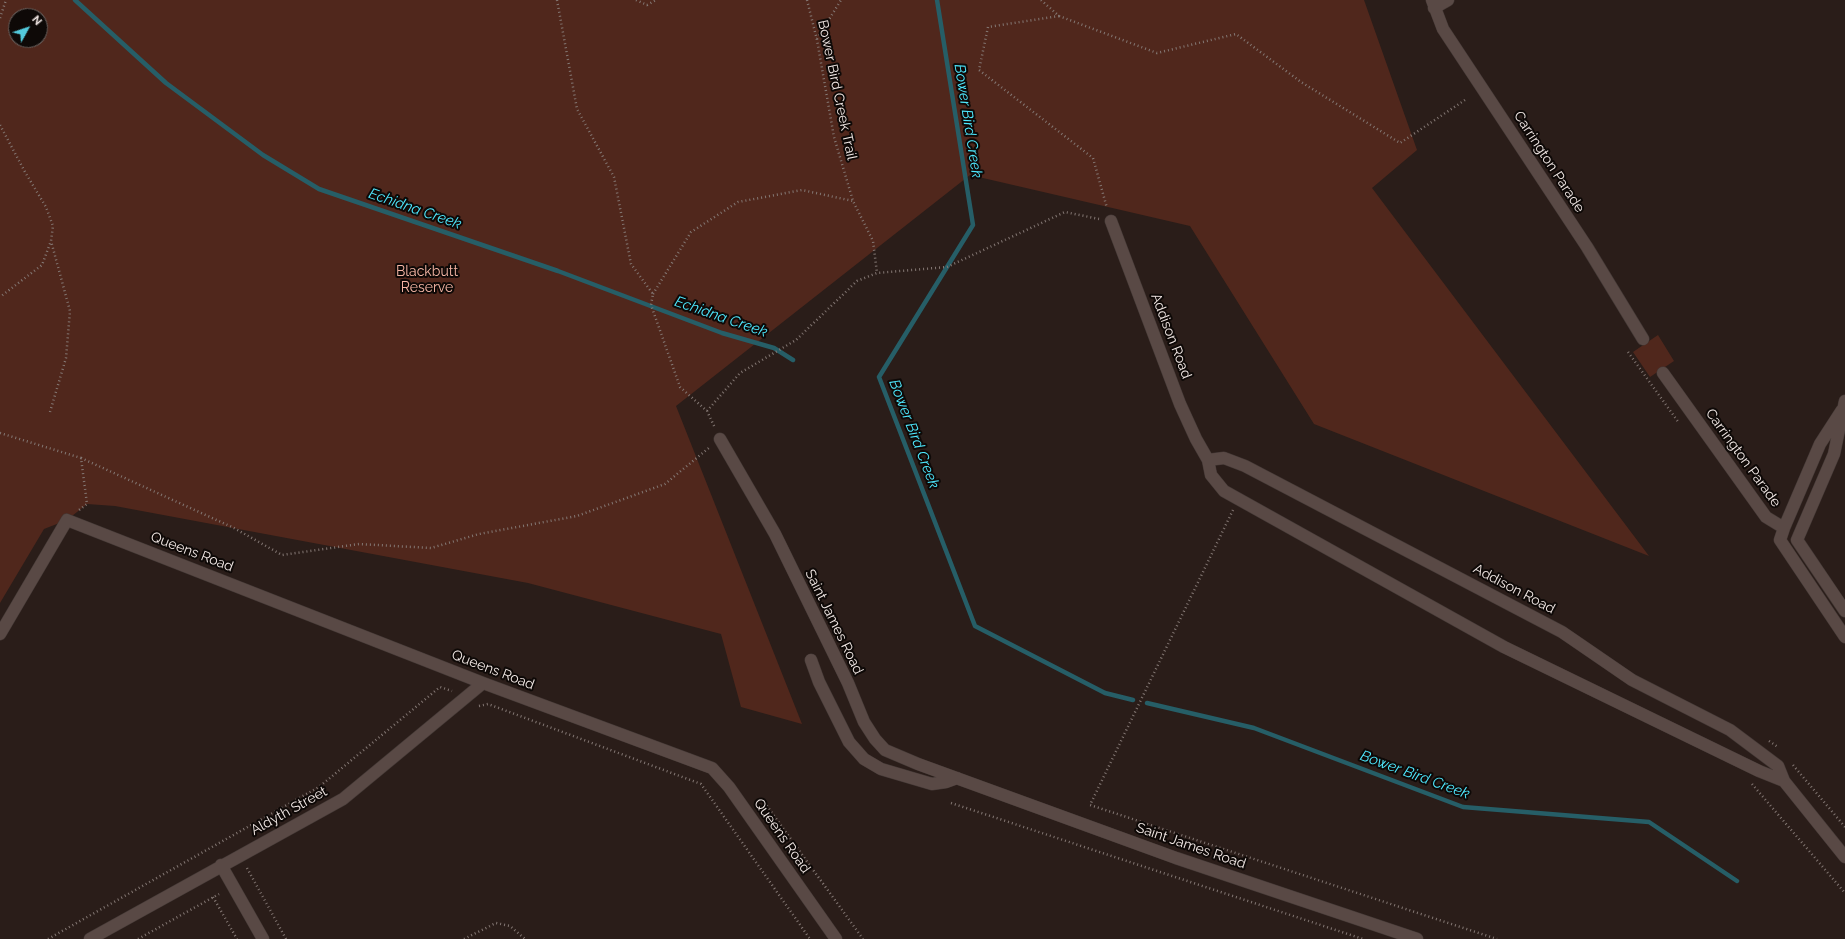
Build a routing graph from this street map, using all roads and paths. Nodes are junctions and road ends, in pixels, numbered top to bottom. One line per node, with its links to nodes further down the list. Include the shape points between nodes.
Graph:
1 (6, 0): 11 (path)
2 (557, 0): 19 (path, via 577,109 614,177 631,264)
3 (636, 0): 4 (path, via 647,5)
4 (656, 0)
5 (807, 0): 12 (path, Bower Bird Creek Trail)
6 (841, 0): 12 (path)
7 (1041, 0): 10 (path)
8 (1448, 0): 9 (street)
9 (1433, 4): 21 (street, Carrington Parade, via 1443,29 1587,247)
10 (1060, 16): 13 (path, via 1157,53 1236,34 1301,82 1400,143); 16 (path, via 988,27 979,70 1093,158)
11 (0, 18)
12 (817, 40): 15 (path, Bower Bird Creek Trail, via 834,137)
13 (1466, 100)
14 (0, 125): 17 (path, via 46,207 52,226)
15 (853, 201): 18 (path, Bower Bird Creek Trail, via 873,241); 19 (path, via 802,190 738,202 691,232)
16 (1111, 221): 18 (path, via 1065,212 947,267); 31 (street, Addison Road, via 1180,404)
17 (50, 241): 20 (path, via 42,265); 26 (path, via 70,311 66,358)
18 (877, 273): 25 (path, via 857,281 796,340 740,373)
19 (653, 294): 25 (path, via 651,305 680,387)
20 (0, 297)
21 (1643, 339)
22 (1628, 352): 27 (path)
23 (1663, 373): 34 (street, Carrington Parade, via 1766,518)
24 (1844, 405): 34 (street, via 1820,444); 35 (street, via 1834,454 1797,540)
25 (707, 411): 29 (path)
26 (50, 412)
27 (1679, 423)
28 (0, 433): 30 (path)
29 (720, 438): 30 (path, via 665,484 577,516 479,534 431,548 359,544 282,555 227,525); 44 (street, Saint James Road, via 775,534 848,683 864,722 875,739 885,750)
30 (81, 458): 33 (path, via 87,504)
31 (1208, 460): 32 (street, Addison Road, via 1211,475 1224,491); 46 (street, Addison Road, via 1224,458 1245,466 1562,632 1632,680 1730,730 1778,766)
32 (1239, 499): 46 (street, Addison Road, via 1504,647); 68 (path, via 1090,804)
33 (67, 520): 36 (street); 39 (street, Queens Road)
34 (1784, 528): 37 (street, via 1780,540)
35 (1845, 611)
36 (0, 634)
37 (1845, 637)
38 (811, 660): 44 (street, via 845,735 864,759 887,772 932,784)
39 (483, 683): 50 (street, Aldyth Street, via 343,799); 64 (street, Queens Road, via 712,768 729,787)
40 (452, 691): 55 (path, via 440,686 319,787)
41 (481, 701): 42 (path)
42 (488, 704): 43 (path); 63 (path, via 700,784)
43 (479, 706)
44 (957, 778): 67 (street, Saint James Road, via 1176,858)
45 (1748, 780): 52 (path)
46 (1784, 781): 49 (street, Addison Road)
47 (762, 799): 65 (path)
48 (952, 804): 66 (path)
49 (1845, 857)
50 (221, 865): 56 (street, Aldyth Street); 59 (street)
51 (246, 868): 60 (path)
52 (1845, 893)
53 (219, 894): 54 (path)
54 (213, 897): 57 (path); 58 (path)
55 (48, 939)
56 (90, 939)
57 (138, 939)
58 (237, 939)
59 (263, 939)
60 (286, 939)
61 (464, 939): 62 (path, via 496,923 510,926)
62 (524, 939)
63 (810, 939)
64 (836, 939)
65 (862, 939)
66 (1363, 939)
67 (1417, 939)
68 (1497, 939)

